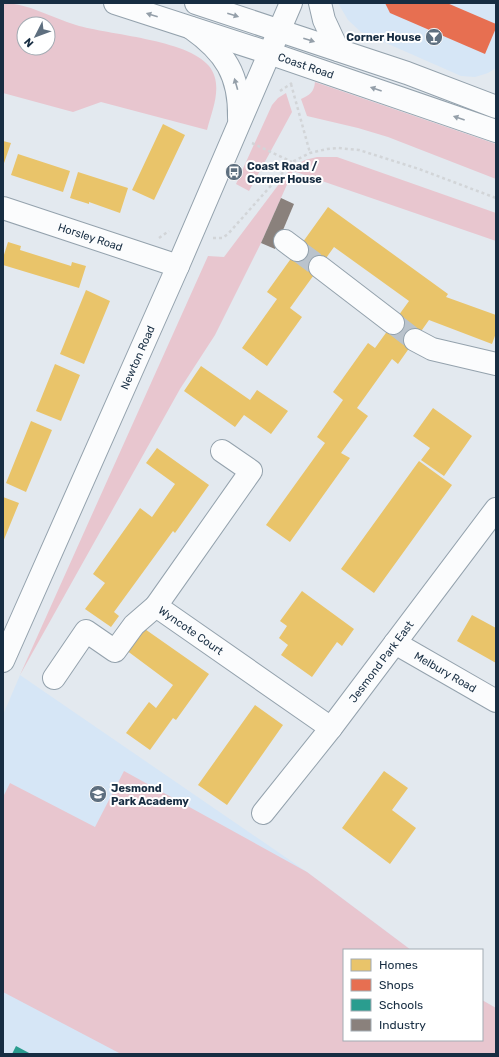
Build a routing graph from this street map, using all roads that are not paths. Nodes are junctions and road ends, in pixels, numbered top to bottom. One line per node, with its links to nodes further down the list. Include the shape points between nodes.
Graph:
1 (115, 3): 5 (main road, Coast Road, one-way to 1)
2 (196, 3): 6 (main road, one-way to 6)
3 (291, 3): 6 (main road, Newton Road)
4 (320, 3): 7 (main road, via 324,20)
5 (189, 27): 8 (main road, Coast Road); 10 (main road, one-way to 5, via 238,90 229,66 216,48)
6 (279, 30): 7 (main road, one-way to 7); 8 (main road, Newton Road)
7 (338, 50): 9 (main road)
8 (269, 52): 10 (main road, Newton Road); 11 (main road, Coast Road, one-way to 8)
9 (496, 107)
10 (237, 129): 13 (main road, Newton Road)
11 (496, 131)
12 (3, 208): 13 (main road, Horsley Road)
13 (178, 266): 22 (main road, Newton Road)
14 (320, 267): 15 (main road)
15 (393, 323)
16 (415, 340): 17 (main road, via 432,349)
17 (496, 364)
18 (222, 451): 20 (main road, Wyncote Court, via 251,471)
19 (496, 508): 21 (main road, Jesmond Park East)
20 (156, 606): 23 (main road, via 134,625 116,651 86,631); 25 (main road, Wyncote Court)
21 (395, 643): 24 (main road, Melbury Road); 25 (main road, Jesmond Park East)
22 (3, 661)
23 (54, 678)
24 (496, 701)
25 (331, 728): 26 (main road, Jesmond Park East)
26 (264, 813)

